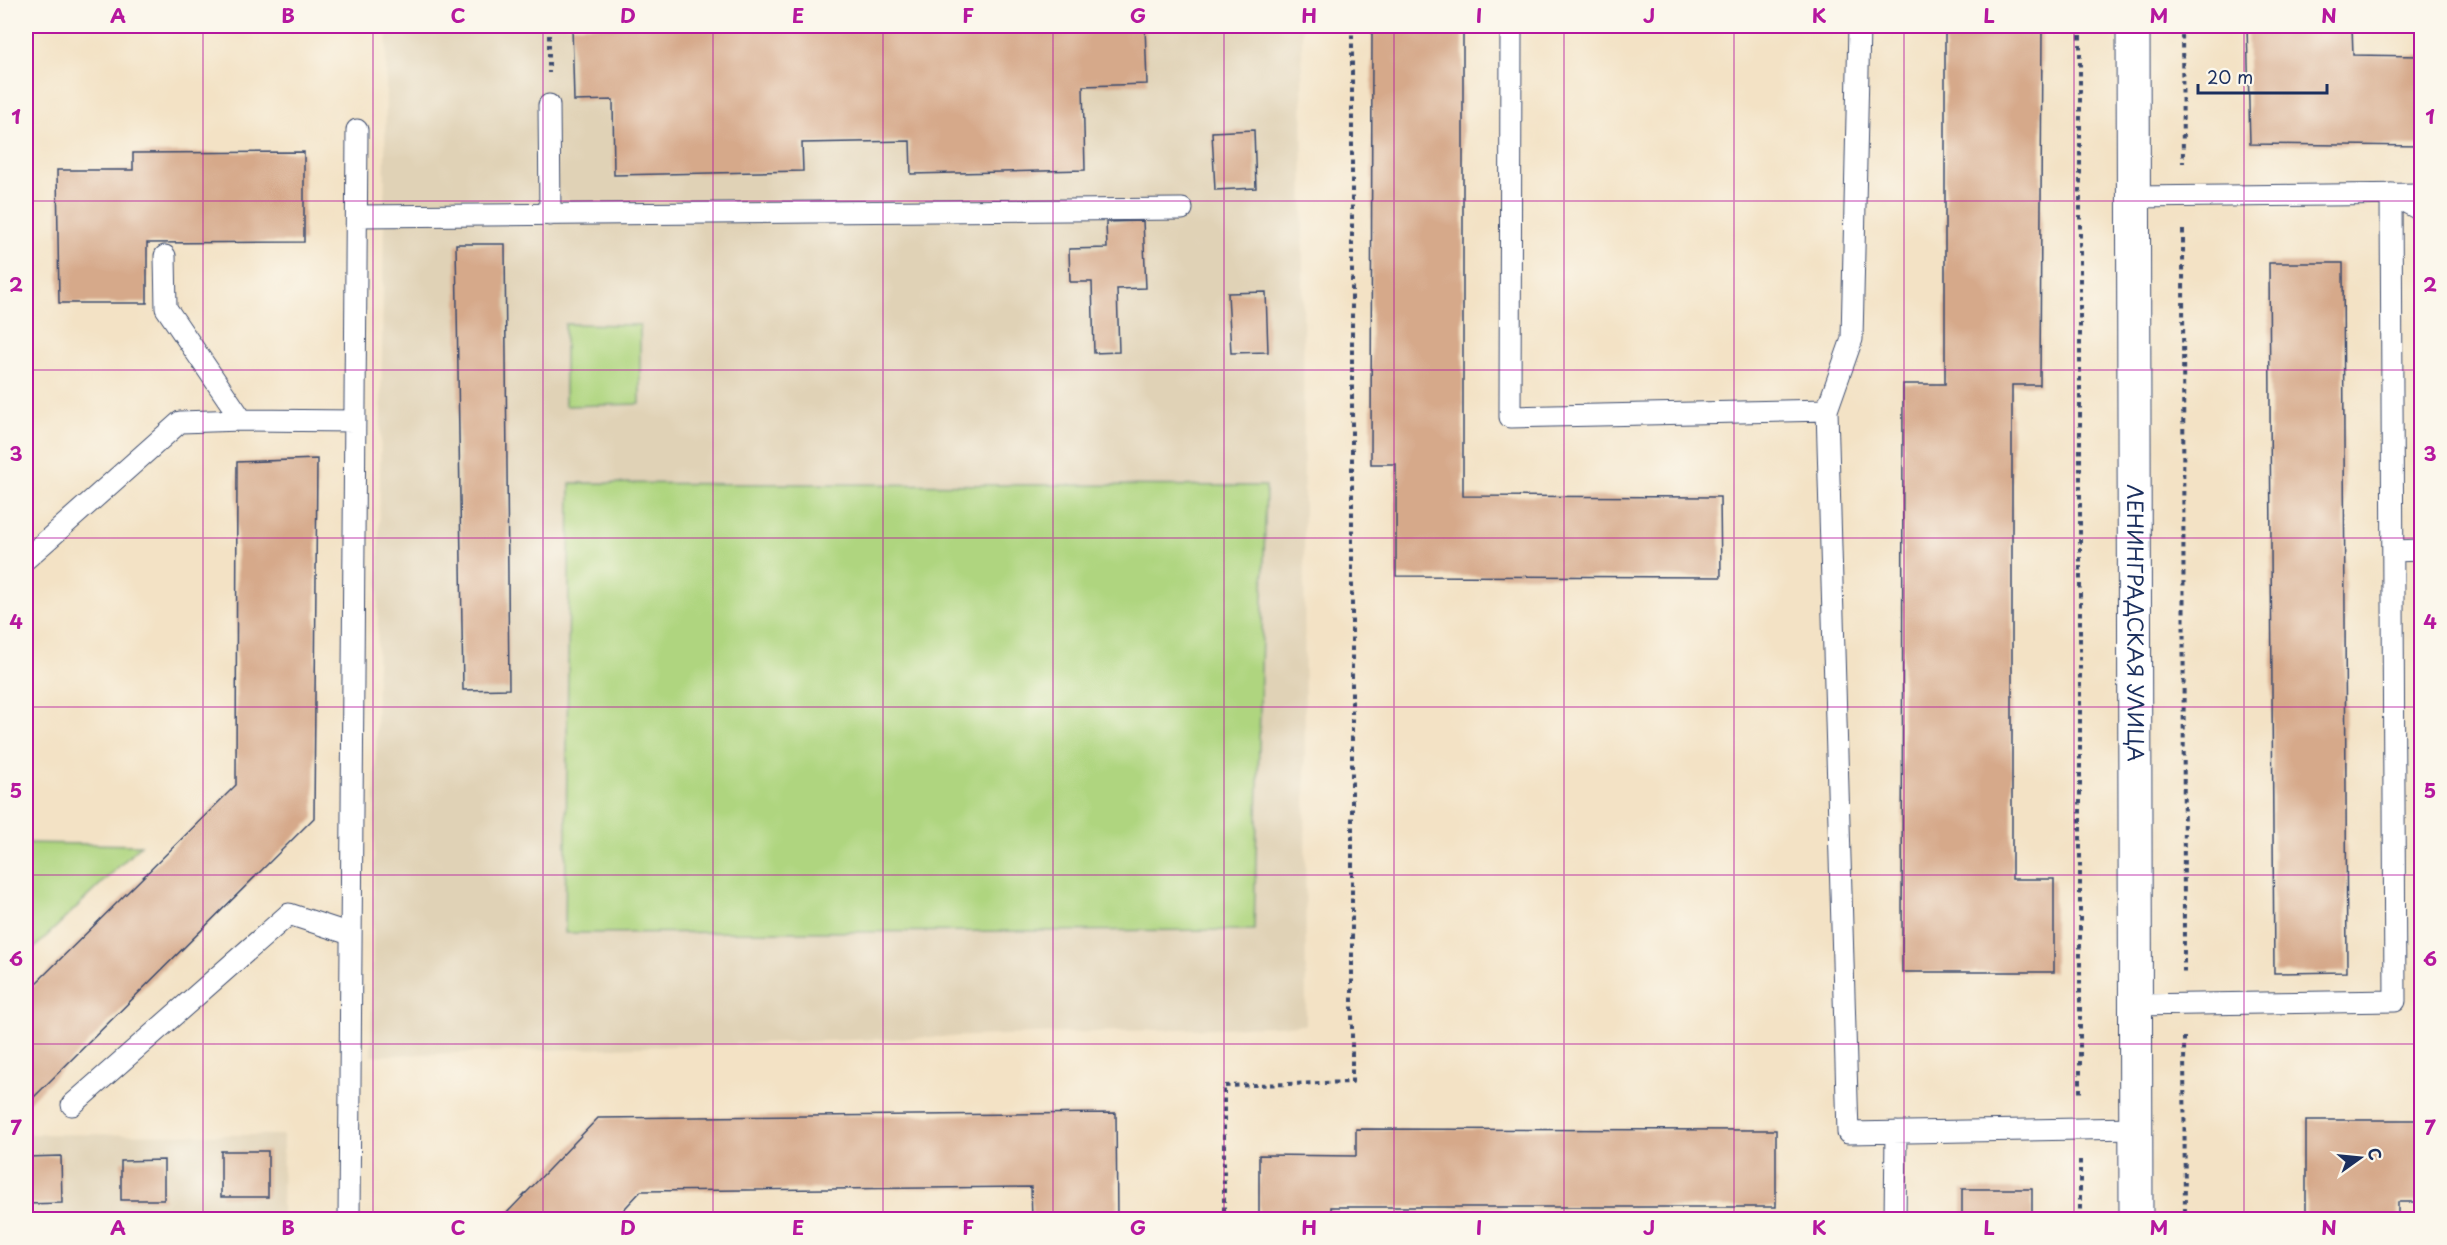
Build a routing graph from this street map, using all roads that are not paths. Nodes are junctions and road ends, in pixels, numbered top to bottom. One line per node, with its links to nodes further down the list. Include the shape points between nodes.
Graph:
1 (1511, 26): 14 (lane, via 1510,417)
2 (1859, 26): 14 (lane, via 1852,339)
3 (2133, 26): 8 (street, ЛЕНИНГРАДСКАЯ УЛИЦА)
4 (549, 105): 11 (lane)
5 (357, 130): 12 (lane)
6 (2391, 194): 7 (lane); 8 (lane); 10 (lane); 18 (lane)
7 (2421, 194)
8 (2133, 197): 21 (street, ЛЕНИНГРАДСКАЯ УЛИЦА)
9 (1182, 209): 11 (lane)
10 (2421, 211)
11 (550, 215): 12 (lane)
12 (357, 216): 16 (lane)
13 (165, 256): 15 (lane, via 166,308)
14 (1827, 410): 24 (lane, via 1848,1132)
15 (242, 420): 16 (lane); 19 (lane, via 180,422)
16 (355, 421): 20 (lane)
17 (2421, 550): 18 (lane)
18 (2394, 551): 21 (lane, via 2395,1001)
19 (26, 559)
20 (350, 934): 22 (lane, via 289,914); 25 (lane)
21 (2135, 1005): 23 (street, ЛЕНИНГРАДСКАЯ УЛИЦА)
22 (72, 1105)
23 (2135, 1128): 24 (lane); 27 (street, ЛЕНИНГРАДСКАЯ УЛИЦА)
24 (1896, 1131): 26 (lane)
25 (349, 1220)
26 (1895, 1220)
27 (2136, 1220)

